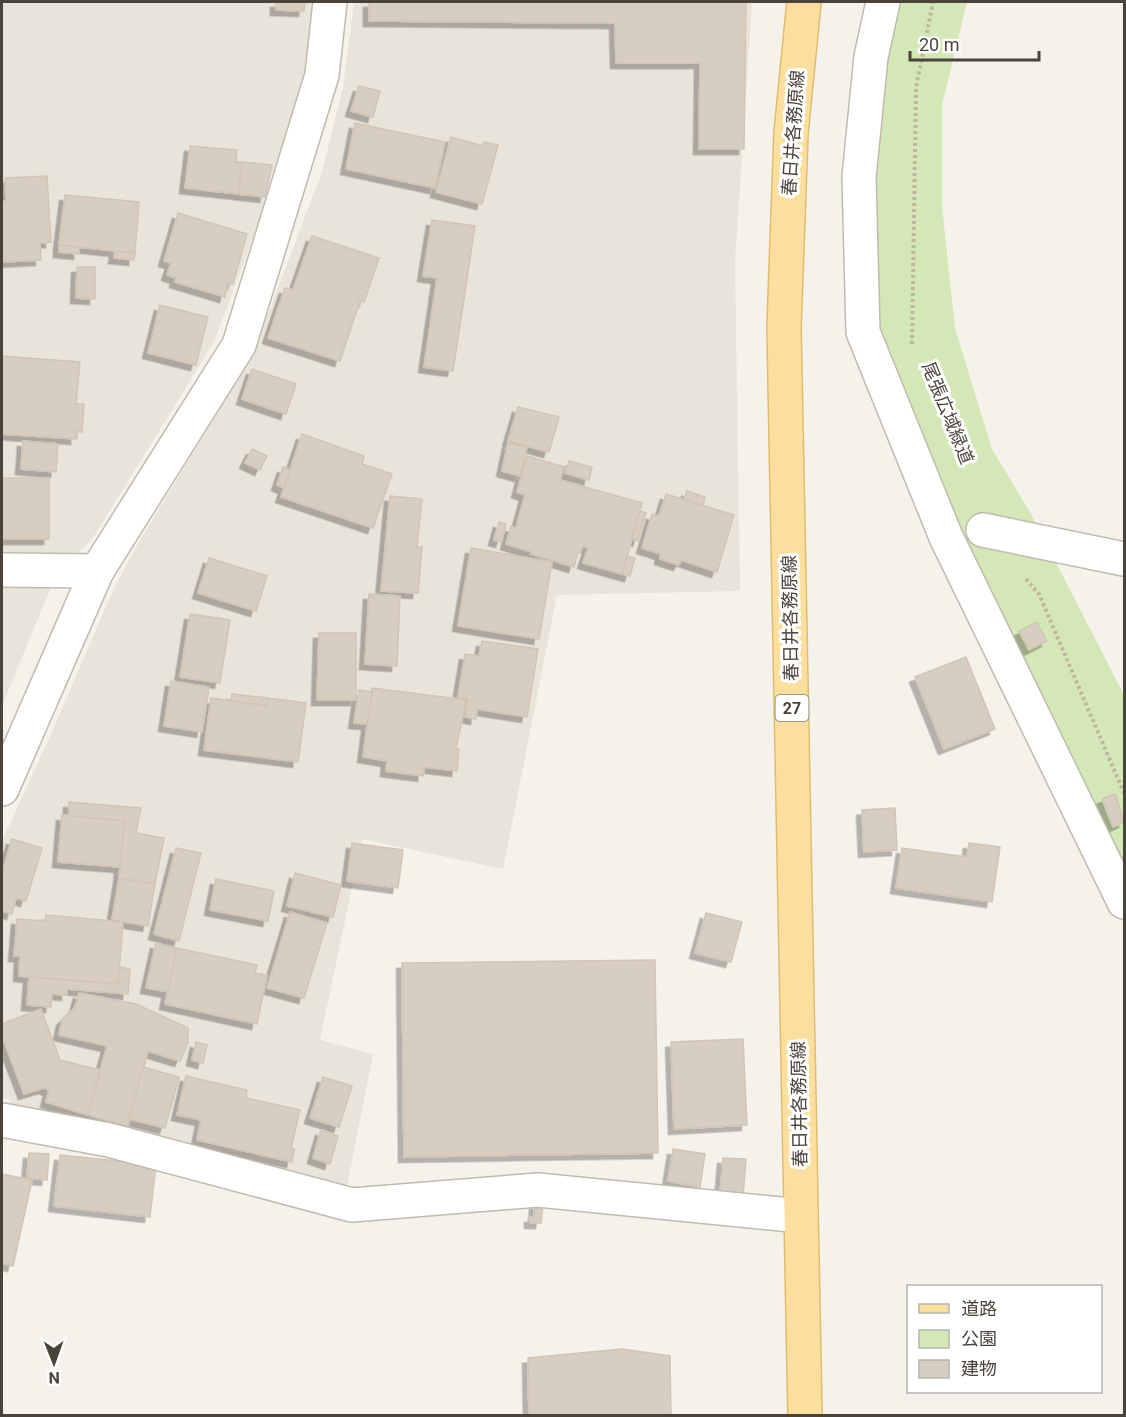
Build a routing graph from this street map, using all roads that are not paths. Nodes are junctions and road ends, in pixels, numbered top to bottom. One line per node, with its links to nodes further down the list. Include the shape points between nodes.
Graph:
1 (330, 2): 7 (street, via 322,75 239,345)
2 (804, 2): 11 (main road, 春日井各務原線 / 27, via 791,133 784,327)
3 (883, 2): 9 (street, via 871,57 859,177 863,332 946,537)
4 (982, 530): 5 (street)
5 (1125, 559)
6 (2, 570): 7 (street)
7 (97, 571): 8 (street)
8 (2, 789)
9 (1125, 902)
10 (2, 1120): 11 (street, via 109,1140 352,1205 538,1190)
11 (801, 1216): 12 (main road, 春日井各務原線 / 27)
12 (805, 1416)

